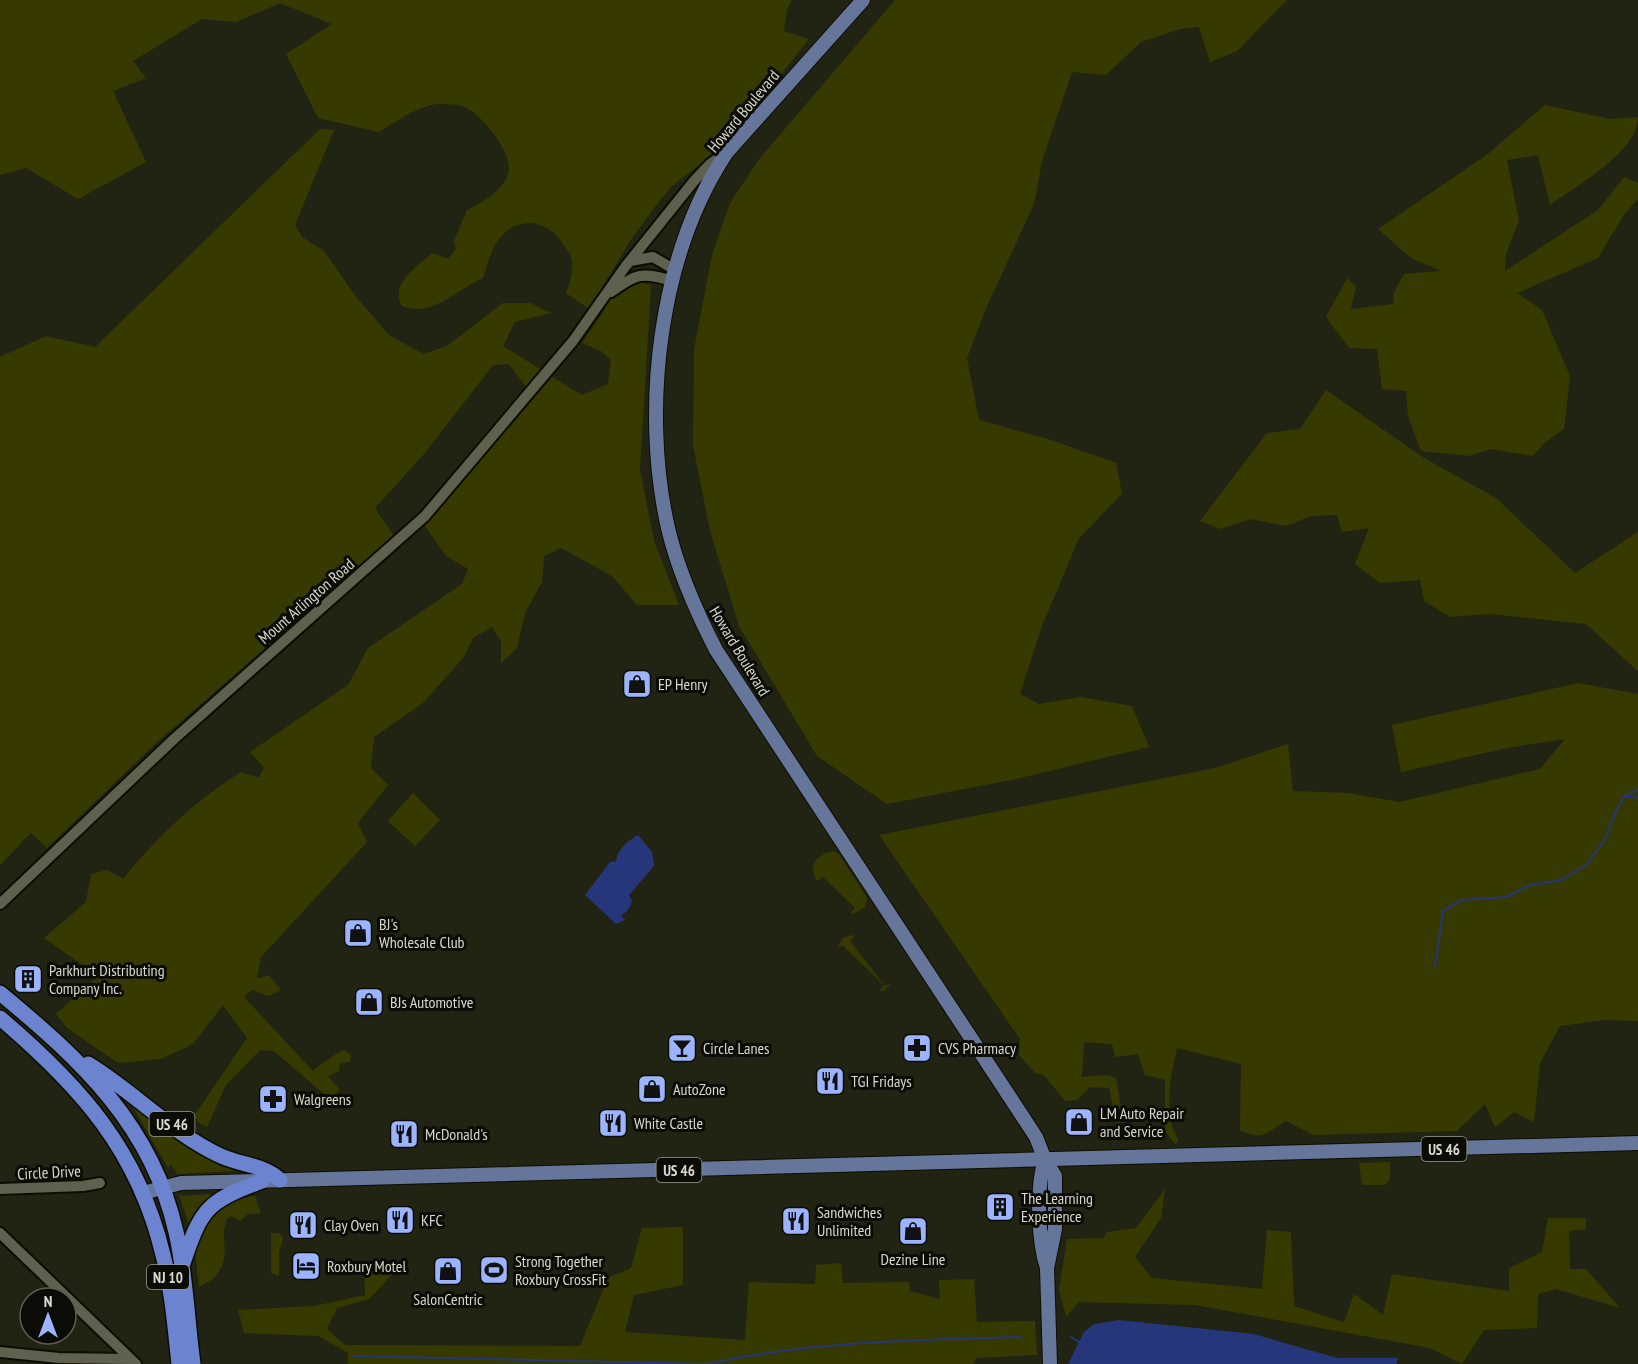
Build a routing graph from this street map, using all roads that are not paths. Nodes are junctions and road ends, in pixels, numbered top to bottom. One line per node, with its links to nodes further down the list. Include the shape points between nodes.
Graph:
1 (863, 0): 2 (main road, Howard Boulevard)
2 (727, 152): 3 (street, Mount Arlington Road, via 694,181); 4 (main road, Howard Boulevard, via 702,193)
3 (630, 261): 4 (street, via 653,257); 5 (street, Mount Arlington Road)
4 (674, 276): 5 (street, Mount Arlington Road, via 636,275); 11 (main road, Howard Boulevard, via 659,371 658,455 668,528 691,600 716,650 1036,1137)
5 (606, 296): 6 (street, Mount Arlington Road, via 573,341 425,516 182,731)
6 (0, 904)
7 (0, 993): 9 (highway, US 46)
8 (0, 1018): 17 (highway, via 57,1068 93,1107)
9 (71, 1053): 12 (highway, US 46, via 199,1144 231,1160 271,1172); 15 (highway, NJ 10, via 118,1108)
10 (1638, 1143): 11 (main road, US 46)
11 (1045, 1160): 12 (main road, US 46); 25 (main road, Howard Boulevard, via 1055,1176 1056,1209 1047,1268)
12 (280, 1180): 13 (main road, US 46)
13 (262, 1181): 15 (main road, US 46); 19 (highway, via 224,1196 207,1209 196,1225)
14 (100, 1183): 16 (street, Circle Drive)
15 (162, 1186): 17 (main road, US 46); 19 (highway, NJ 10)
16 (0, 1189)
17 (143, 1193): 23 (highway, NJ 10, via 164,1256)
18 (0, 1233): 22 (street)
19 (182, 1266): 24 (highway, NJ 10)
20 (0, 1353): 21 (street)
21 (58, 1361): 22 (street)
22 (133, 1361)
23 (179, 1364)
24 (193, 1364)
25 (1050, 1364)

